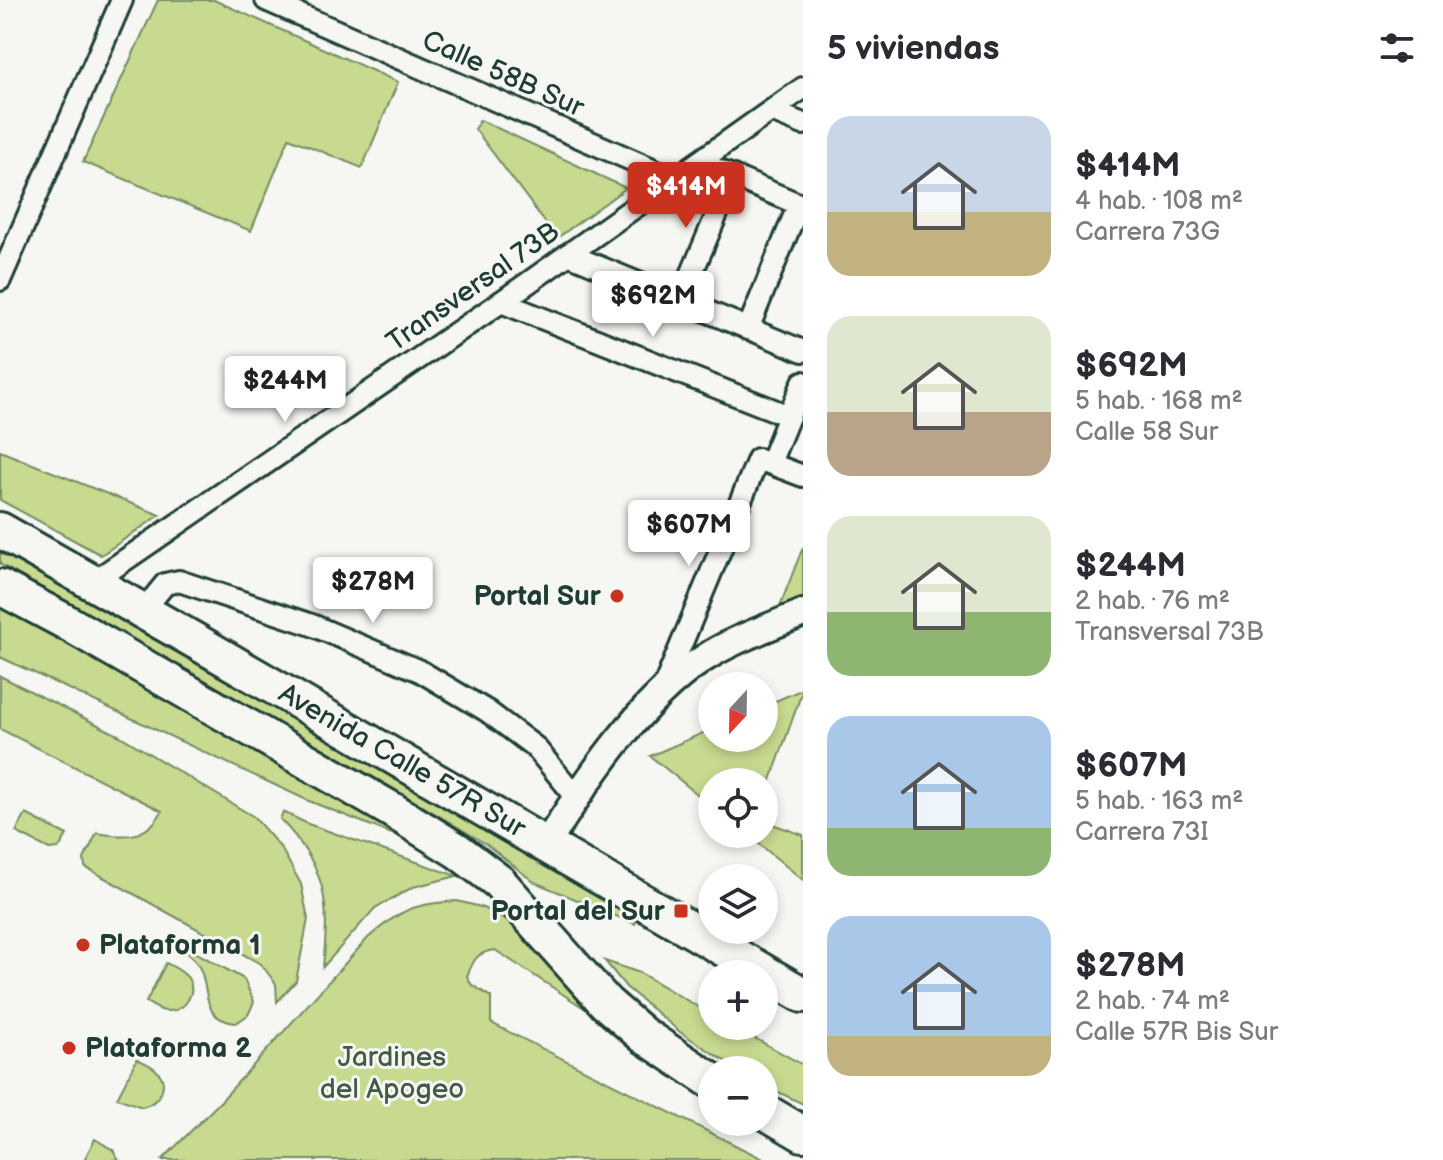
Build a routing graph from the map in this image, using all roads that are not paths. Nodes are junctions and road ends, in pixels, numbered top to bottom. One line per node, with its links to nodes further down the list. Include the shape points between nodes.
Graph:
1 (122, 0): 11 (street)
2 (266, 0): 8 (street, Calle 58B Sur)
3 (803, 88): 4 (street, Transversal 73B)
4 (771, 111): 5 (street); 6 (street, Transversal 73B)
5 (803, 124)
6 (699, 162): 7 (street); 8 (street, Transversal 73B)
7 (733, 176): 9 (street); 12 (street)
8 (675, 179): 10 (street, Transversal 73B)
9 (801, 205): 14 (street)
10 (568, 254): 12 (street); 13 (street, Transversal 73B)
11 (0, 280)
12 (680, 301): 14 (street)
13 (501, 302): 17 (street); 21 (street, Transversal 73B)
14 (748, 329): 15 (street)
15 (803, 351)
16 (803, 382): 17 (street)
17 (789, 416): 18 (street)
18 (764, 461): 19 (street); 25 (street)
19 (803, 476)
20 (0, 530): 21 (highway, Avenida Calle 57R Sur)
21 (93, 582): 23 (highway, Avenida Calle 57R Sur)
22 (0, 587): 29 (highway, Avenida Calle 57R Sur, via 458,851 506,890 606,1003)
23 (143, 611): 26 (street, via 165,584 179,581 352,640 420,671 487,711 535,747); 27 (highway, Avenida Calle 57R Sur)
24 (803, 613): 25 (street, via 706,657)
25 (661, 694): 26 (street)
26 (577, 798): 27 (street)
27 (546, 845): 28 (highway, Avenida Calle 57R Sur)
28 (803, 995)
29 (698, 1072)
30 (778, 1119): 31 (highway)
31 (803, 1134)

